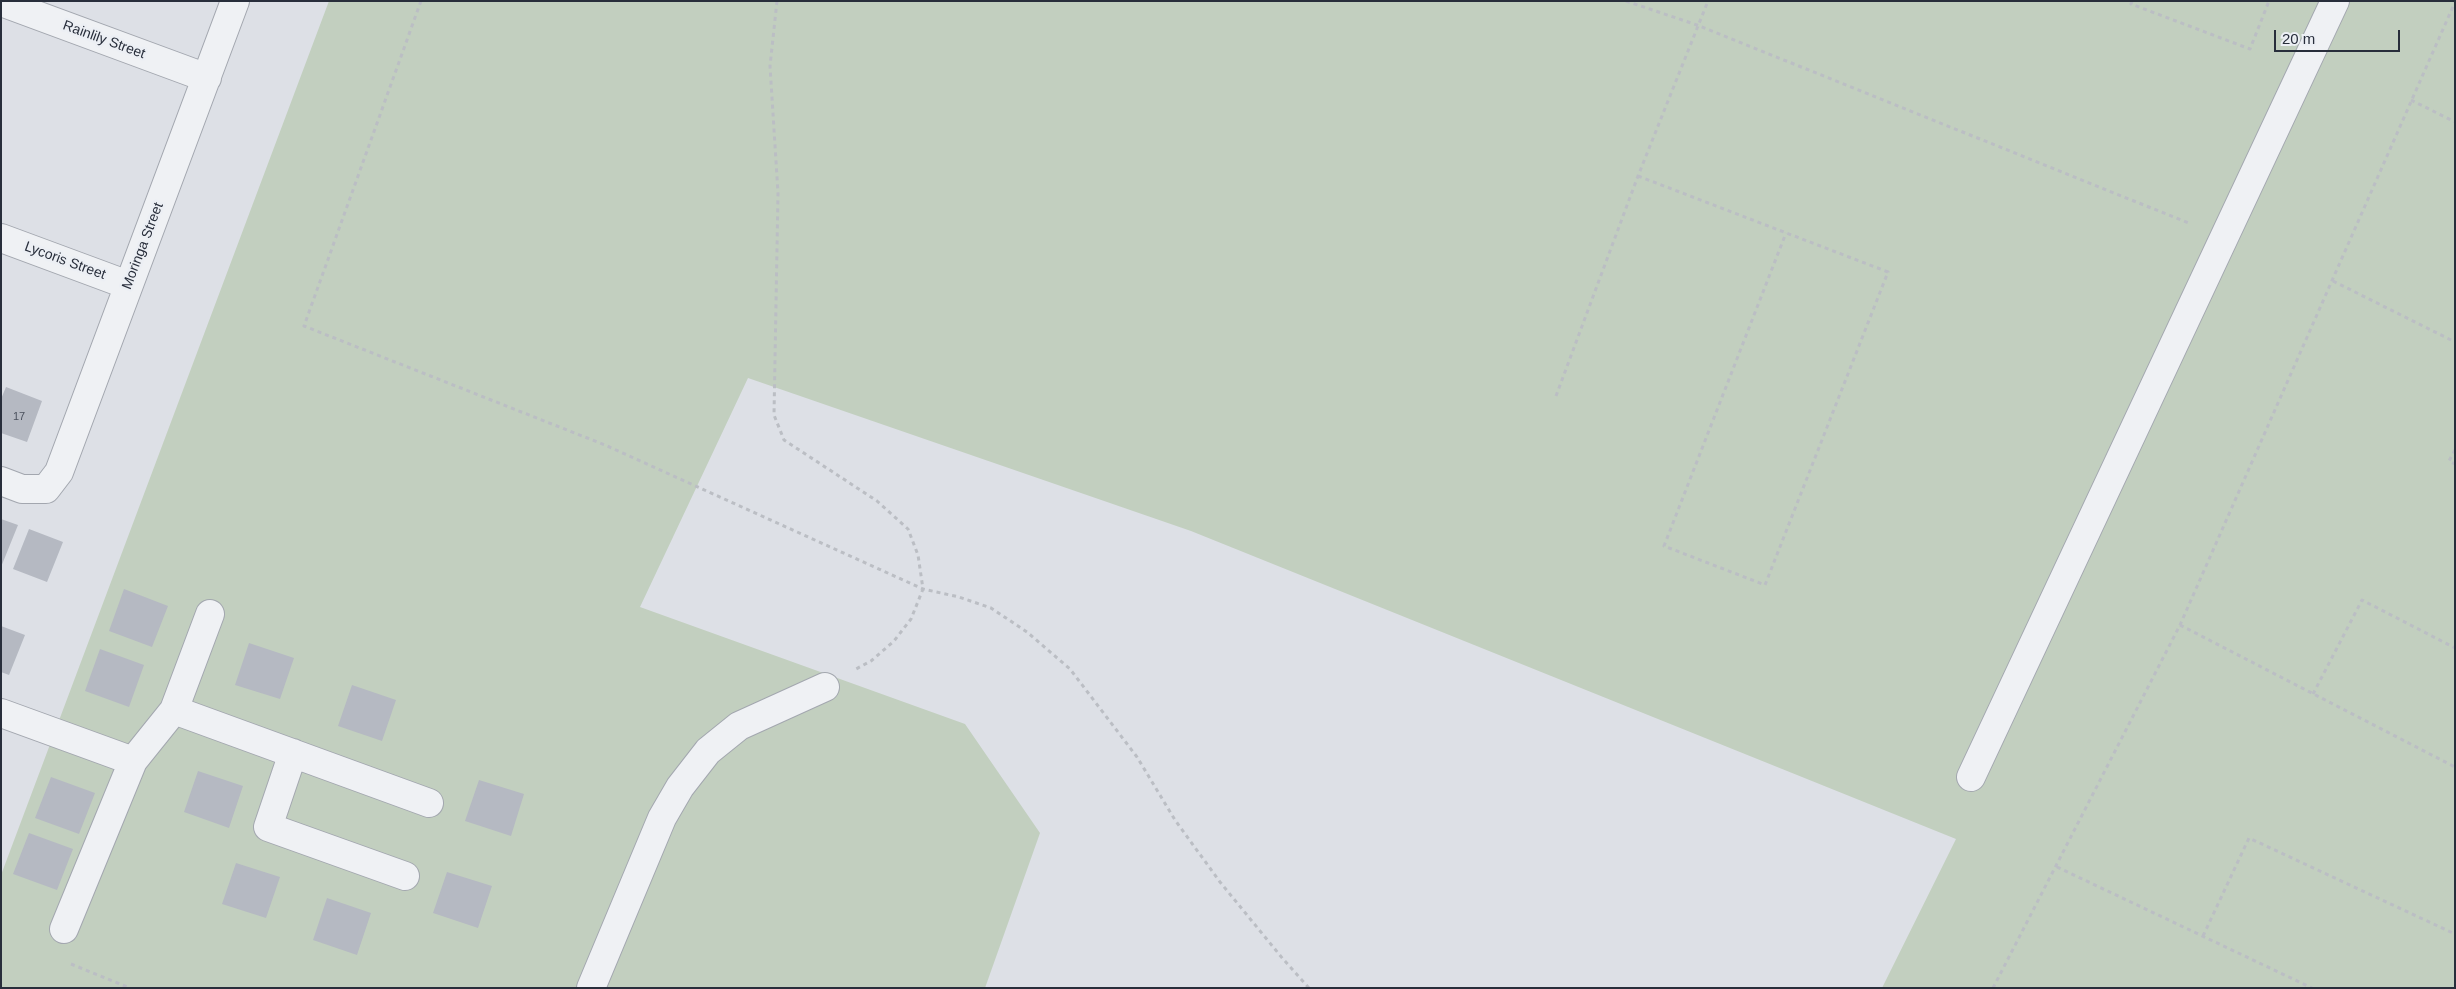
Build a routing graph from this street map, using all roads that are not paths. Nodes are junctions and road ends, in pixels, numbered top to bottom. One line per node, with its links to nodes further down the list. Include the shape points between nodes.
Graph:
1 (235, 1): 4 (street, Moringa Street)
2 (2335, 1): 14 (street)
3 (1, 2): 4 (street, Rainlily Street)
4 (207, 78): 6 (street, Moringa Street)
5 (1, 238): 6 (street, Lycoris Street)
6 (128, 285): 7 (street, Moringa Street, via 59,472 46,489 22,489)
7 (1, 481)
8 (210, 614): 10 (street)
9 (825, 687): 18 (street, via 740,726 708,751 662,818)
10 (174, 710): 12 (street); 13 (street)
11 (1, 713): 13 (street)
12 (293, 753): 15 (street); 16 (street, via 268,827)
13 (133, 761): 17 (street)
14 (1971, 777)
15 (429, 803)
16 (405, 876)
17 (64, 929)
18 (592, 988)

